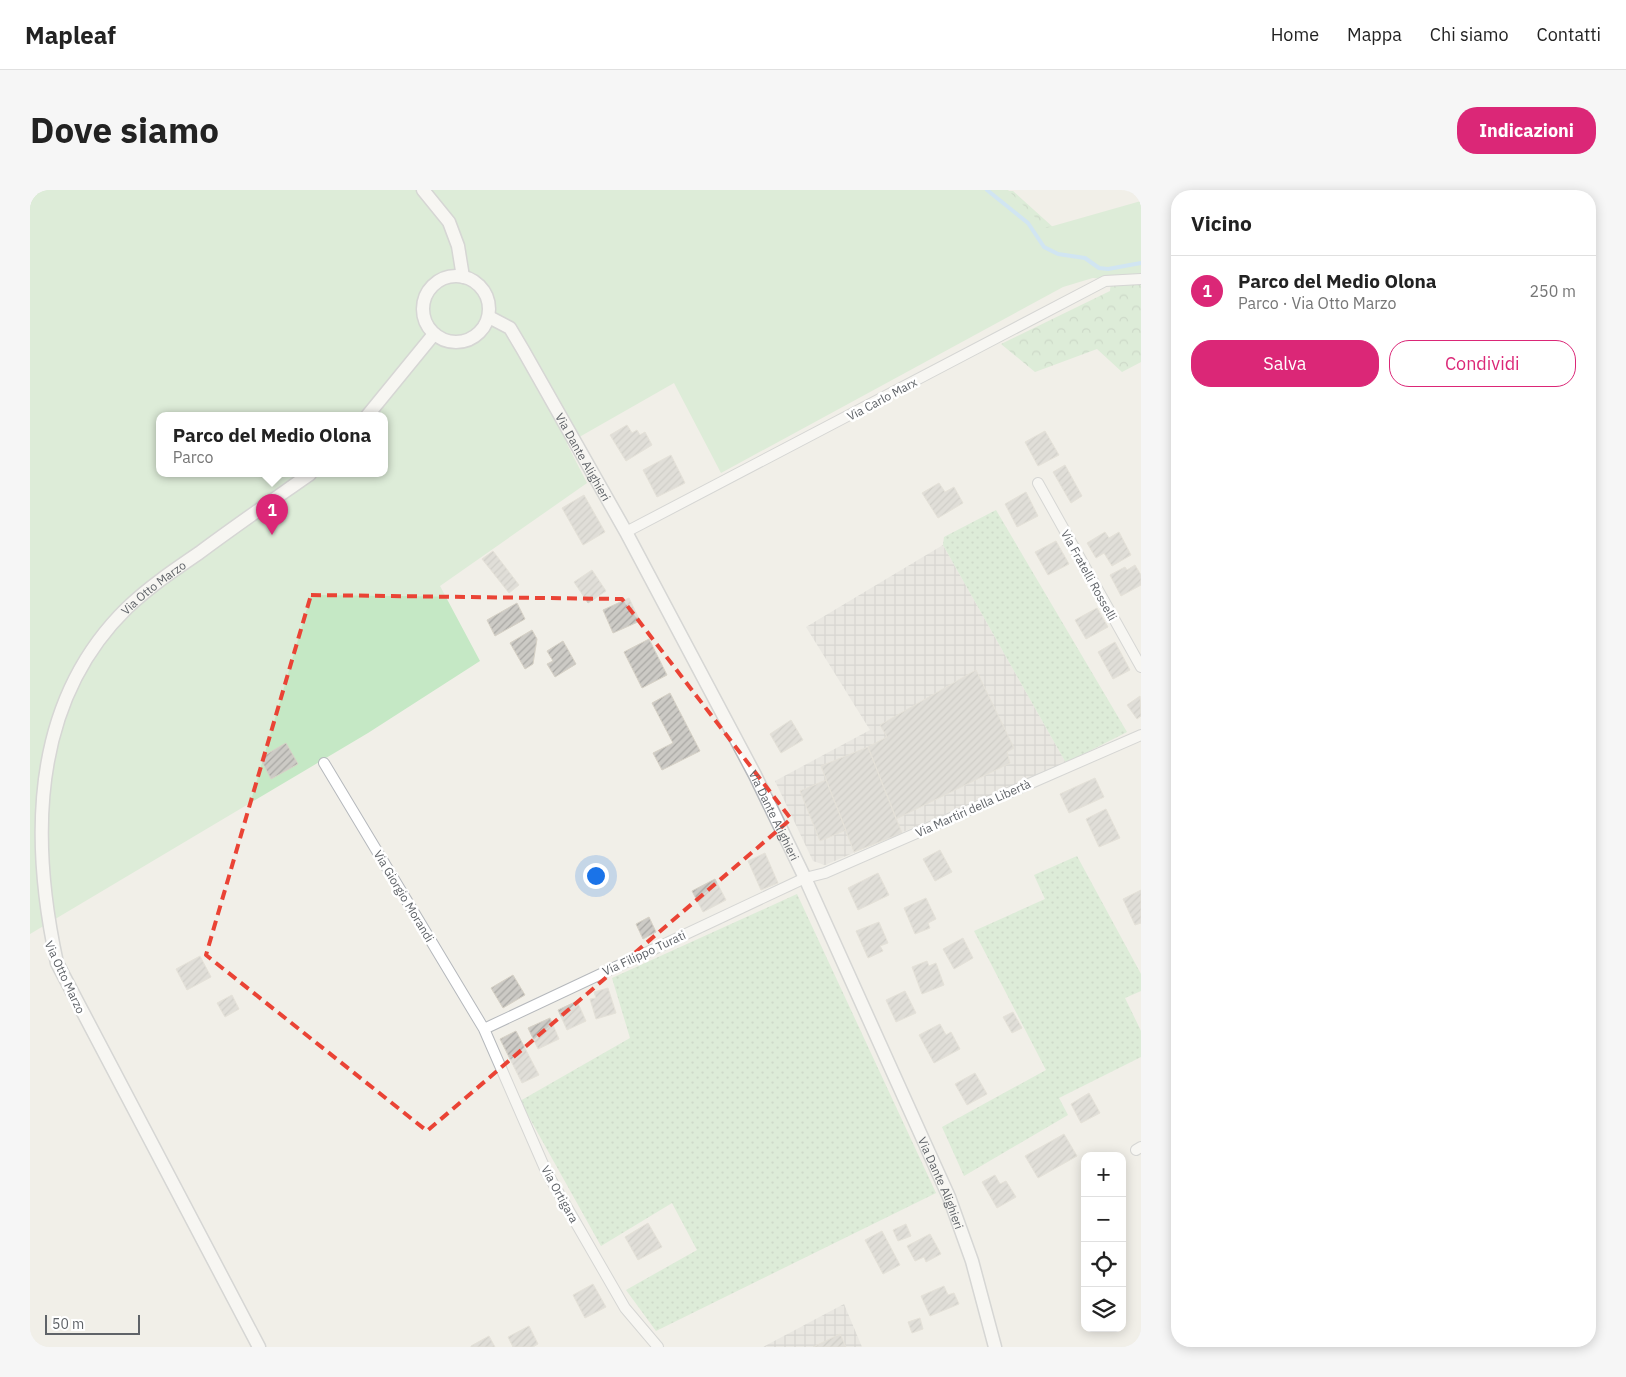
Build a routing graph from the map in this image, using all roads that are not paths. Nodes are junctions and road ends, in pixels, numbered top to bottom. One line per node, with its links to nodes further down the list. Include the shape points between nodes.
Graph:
1 (423, 190): 2 (street, via 449,222 458,246)
2 (463, 276): 4 (street, via 479,285 488,299); 5 (street, via 450,276 428,291 423,306 425,321)
3 (1141, 279): 9 (street, Via Carlo Marx, via 1106,281)
4 (489, 317): 5 (street, via 480,332 466,341 449,342); 9 (street, Via Dante Alighieri, via 510,328)
5 (434, 334): 6 (street)
6 (370, 412)
7 (306, 477): 15 (street, Via Otto Marzo, via 144,592 97,641 72,679 52,720 38,763 31,816 30,853 36,898 57,963)
8 (1038, 483): 10 (street, Via Fratelli Rosselli)
9 (626, 532): 13 (street, Via Dante Alighieri, via 750,766)
10 (1141, 666)
11 (1141, 735): 13 (street, Via Martiri della Libertà, via 825,873)
12 (324, 762): 14 (street, Via Giorgio Morandi)
13 (805, 878): 14 (street, Via Filippo Turati); 17 (street, Via Dante Alighieri, via 949,1196 972,1262)
14 (484, 1029): 16 (street, Via Ortigara, via 546,1171 624,1308)
15 (259, 1347)
16 (658, 1347)
17 (995, 1347)

